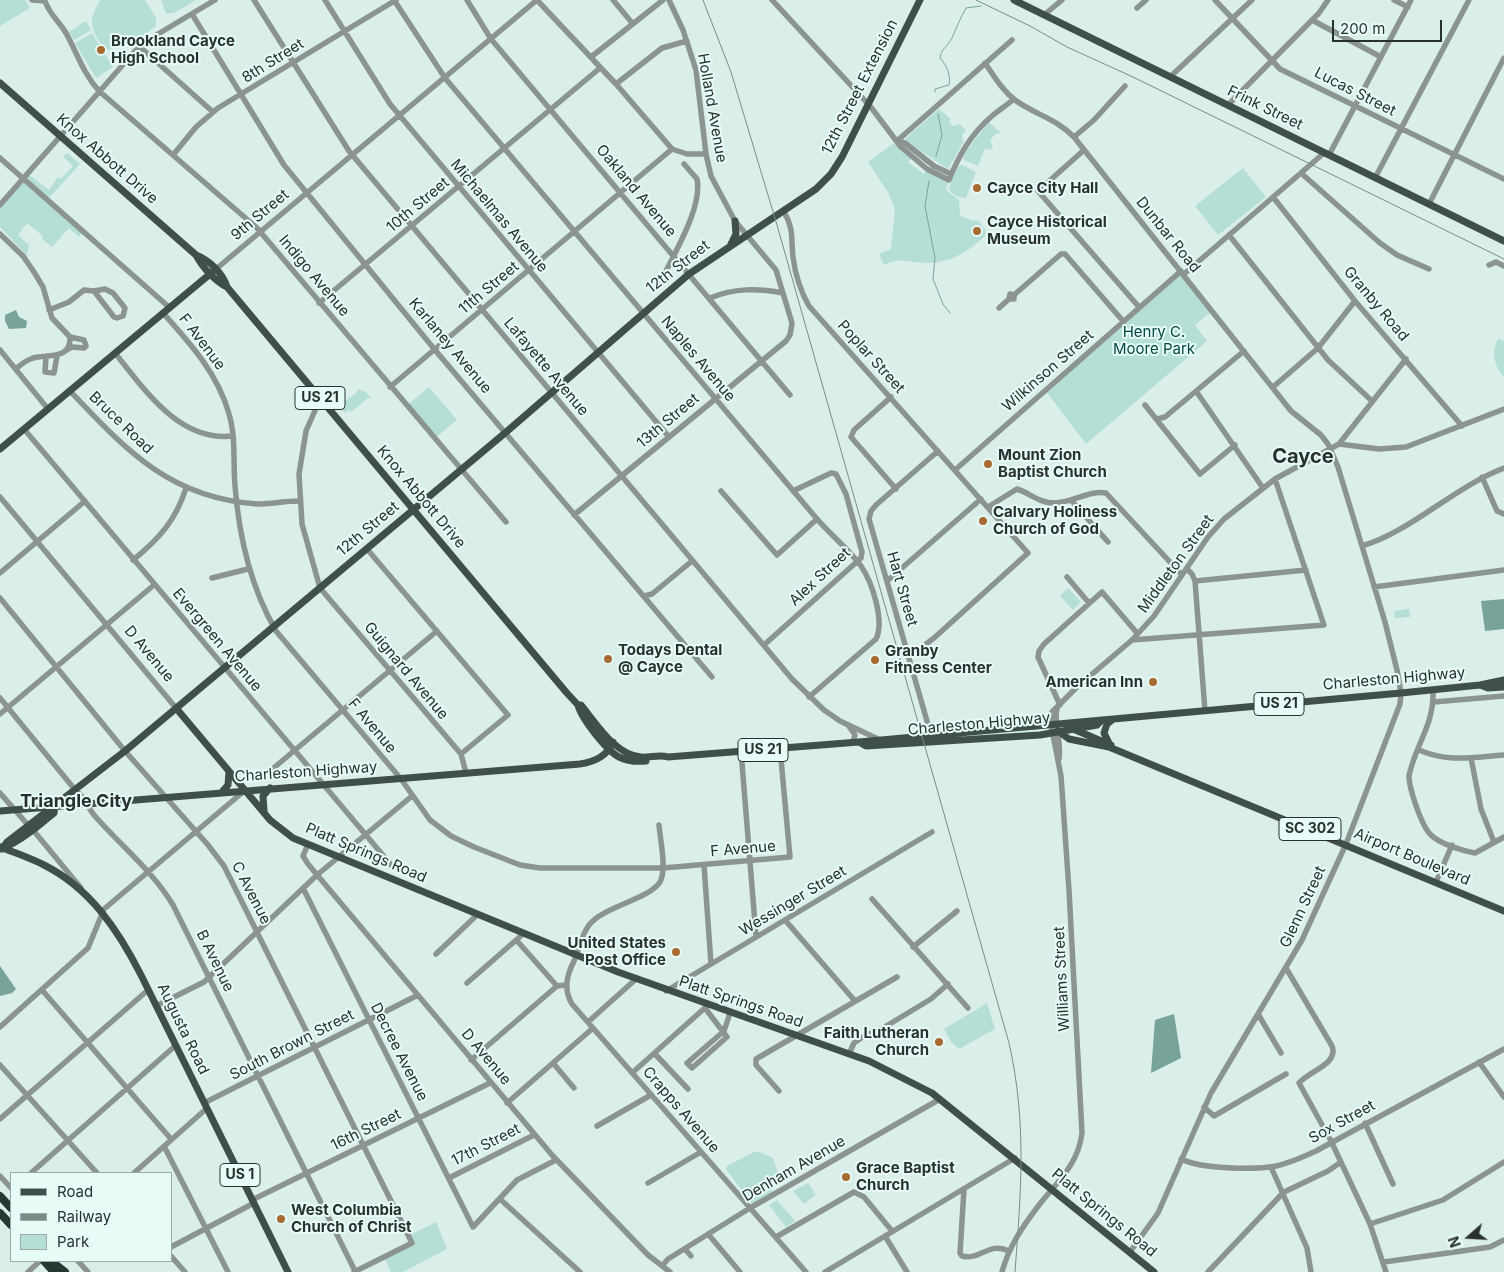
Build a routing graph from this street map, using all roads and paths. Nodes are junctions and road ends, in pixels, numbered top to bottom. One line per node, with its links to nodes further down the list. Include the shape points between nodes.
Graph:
1 (32, 0): 46 (street, Indigo Avenue, via 45,1 82,68)
2 (215, 0): 24 (street)
3 (254, 0): 39 (street, Lafayette Avenue)
4 (325, 0): 29 (street, Michaelmas Avenue)
5 (395, 0): 29 (street, 8th Street); 42 (street, Naples Avenue)
6 (467, 0): 30 (street, Oakland Avenue)
7 (537, 0): 30 (street, 9th Street); 34 (street)
8 (613, 0): 28 (street)
9 (663, 0): 28 (street)
10 (669, 0): 32 (street, Holland Avenue)
11 (772, 0): 50 (street)
12 (920, 0): 50 (main road, 12th Street Extension)
13 (1014, 0): 25 (main road, Frink Street)
14 (1062, 0): 25 (street)
15 (1146, 0): 23 (street)
16 (1215, 0): 26 (street, Lucas Street)
17 (1252, 0): 26 (street)
18 (1328, 0): 27 (street)
19 (1394, 0): 22 (street)
20 (1411, 0): 22 (street)
21 (1469, 0): 55 (street)
22 (1408, 7): 35 (street)
23 (1137, 8)
24 (192, 14): 33 (street); 47 (street, Karlaney Avenue)
25 (1044, 15): 41 (main road, Frink Street)
26 (1232, 19): 37 (street, Lucas Street); 41 (street)
27 (1312, 20): 35 (street); 37 (street)
28 (633, 24): 34 (street)
29 (345, 32): 39 (street, 8th Street); 54 (street, Michaelmas Avenue, via 381,92)
30 (491, 38): 42 (street, 9th Street); 52 (street, Oakland Avenue)
31 (1012, 40): 38 (street)
32 (687, 41): 44 (street, via 662,48); 62 (street, Holland Avenue, via 697,76)
33 (140, 47): 46 (street); 53 (street)
34 (591, 57): 40 (street)
35 (1381, 57): 51 (street)
36 (1504, 58): 65 (street)
37 (1271, 62): 49 (street); 51 (street, Lucas Street)
38 (985, 63): 48 (street, Dunbar Road); 58 (street)
39 (293, 64): 47 (street, 8th Street); 66 (street, Lafayette Avenue)
40 (600, 68): 44 (street); 52 (street, 10th Street)
41 (1170, 77): 49 (main road, Frink Street)
42 (445, 78): 54 (street, 9th Street); 59 (street, Naples Avenue)
43 (0, 83): 56 (main road, Knox Abbott Drive / US 21)
44 (616, 84): 60 (street)
45 (1125, 86): 57 (street)
46 (100, 91): 56 (street); 64 (street, Indigo Avenue)
47 (241, 96): 53 (street, 8th Street); 75 (street, Karlaney Avenue, via 279,158)
48 (1014, 99): 57 (street, Dunbar Road); 58 (street, via 973,135 950,177)
49 (1228, 105): 63 (main road, Frink Street)
50 (870, 106): 58 (street); 79 (main road, 12th Street Extension, via 830,174 808,197)
51 (1355, 106): 55 (street, Lucas Street); 63 (street)
52 (551, 109): 59 (street, 10th Street); 74 (street, Oakland Avenue)
53 (212, 112): 64 (street, 8th Street)
54 (400, 116): 66 (street, 9th Street); 73 (street, Michaelmas Avenue)
55 (1402, 129): 65 (street, Lucas Street); 70 (street)
56 (60, 136): 72 (street); 94 (main road, Knox Abbott Drive / US 21, via 200,263)
57 (1074, 137): 61 (street, Dunbar Road)
58 (898, 140)
59 (505, 148): 73 (street, 10th Street); 83 (street, Naples Avenue)
60 (672, 149): 62 (street, via 686,154); 74 (street, 11th Street)
61 (1084, 150): 96 (street, Dunbar Road); 104 (street, via 1038,191)
62 (706, 154): 80 (street, Holland Avenue, via 716,187)
63 (1327, 154): 69 (street, Wilkinson Street); 70 (main road, Frink Street)
64 (173, 155): 82 (street, Indigo Avenue)
65 (1455, 155): 71 (street, Lucas Street); 77 (street)
66 (352, 156): 75 (street, 9th Street); 81 (street, Lafayette Avenue)
67 (0, 158): 72 (street, F Avenue)
68 (684, 164): 89 (street, via 696,176 698,184 688,227)
69 (1301, 173): 76 (street, Wilkinson Street); 93 (street, via 1396,255)
70 (1375, 178): 77 (main road, Frink Street)
71 (1504, 179)
72 (23, 180): 78 (street); 105 (street, F Avenue)
73 (459, 187): 81 (street, 10th Street); 95 (street, Michaelmas Avenue)
74 (621, 193): 83 (street, 11th Street); 89 (street, Oakland Avenue)
75 (307, 194): 82 (street, 9th Street); 90 (street, Karlaney Avenue)
76 (1273, 197): 86 (street, Wilkinson Street); 102 (street, Granby Road)
77 (1429, 204): 87 (main road, Frink Street)
78 (0, 205)
79 (784, 212): 85 (main road, 12th Street Extension); 131 (street, Poplar Street, via 791,223 795,266 807,302)
80 (735, 221): 85 (street, Holland Avenue); 88 (main road, via 736,234)
81 (412, 226): 90 (street, 10th Street); 107 (street, Lafayette Avenue)
82 (260, 232): 94 (street, 9th Street); 103 (street, Indigo Avenue)
83 (575, 232): 95 (street, 11th Street); 109 (street, Naples Avenue)
84 (0, 234): 108 (street, via 34,272 43,287)
85 (747, 235): 88 (main road, 12th Street); 100 (street, Holland Avenue, via 776,270)
86 (1229, 235): 96 (street, Wilkinson Street); 113 (street)
87 (1504, 241)
88 (731, 246): 97 (main road, 12th Street)
89 (674, 256): 97 (street, Oakland Avenue); 98 (street)
90 (366, 264): 103 (street, 10th Street); 116 (street, Karlaney Avenue)
91 (1489, 265): 92 (street, via 1496,262)
92 (1504, 266)
93 (1429, 269)
94 (213, 271): 105 (main road, 9th Street); 133 (main road, Knox Abbott Drive / US 21, via 220,284 227,287)
95 (528, 271): 107 (street, 11th Street); 119 (street, Michaelmas Avenue)
96 (1182, 272): 104 (street, Wilkinson Street); 117 (street, Dunbar Road)
97 (689, 274): 101 (street, Oakland Avenue); 109 (main road, 12th Street)
98 (660, 283)
99 (94, 291): 99 (street, via 105,289 113,293 125,308 124,316 114,317); 108 (street, via 84,290 69,302)
100 (783, 293): 101 (street, via 744,289); 123 (street, 13th Street, via 792,331 786,341)
101 (710, 298): 123 (street, Oakland Avenue)
102 (1355, 301): 113 (street); 122 (street, Granby Road)
103 (319, 303): 125 (street, Indigo Avenue)
104 (1139, 307): 111 (street, Wilkinson Street)
105 (170, 308): 110 (main road, 9th Street)
106 (999, 308): 111 (street, via 1061,254 1066,254)
107 (482, 309): 116 (street, 11th Street); 129 (street, Lafayette Avenue)
108 (49, 310): 112 (street, via 56,324)
109 (643, 312): 119 (main road, 12th Street); 132 (street, Naples Avenue)
110 (164, 313): 118 (main road, 9th Street); 143 (street, F Avenue, via 212,373 229,412)
111 (1123, 321): 152 (street, Wilkinson Street)
112 (70, 337): 115 (street); 115 (street, via 84,340 86,346)
113 (1318, 348): 126 (street); 134 (street)
114 (0, 350): 124 (street)
115 (67, 350): 121 (street)
116 (436, 350): 125 (street, 11th Street); 141 (street, Karlaney Avenue)
117 (1244, 350): 126 (street, Dunbar Road); 127 (street)
118 (115, 353): 128 (main road, 9th Street); 143 (street, via 168,414 200,433)
119 (599, 353): 129 (main road, 12th Street); 144 (street, Michaelmas Avenue)
120 (46, 356): 121 (street); 121 (street, via 46,372 50,374 56,369); 124 (street, via 29,360)
121 (57, 356)
122 (1406, 359): 134 (street, Middleton Street); 139 (street, Granby Road)
123 (762, 360): 130 (street, Oakland Avenue); 132 (street, 13th Street)
124 (16, 369): 136 (street)
125 (390, 387): 151 (street, Indigo Avenue)
126 (1273, 387): 142 (street, Dunbar Road, via 1297,417)
127 (1196, 391): 138 (street); 146 (street)
128 (70, 392): 136 (main road, 9th Street); 156 (street, Bruce Road, via 128,451 164,477)
129 (552, 393): 141 (main road, 12th Street); 153 (street, Lafayette Avenue)
130 (790, 395)
131 (890, 397): 149 (street, Poplar Street); 158 (street, via 851,436)
132 (714, 399): 144 (street, 13th Street); 160 (street, Naples Avenue)
133 (322, 401): 165 (street, via 303,439); 168 (main road, Knox Abbott Drive / US 21)
134 (1372, 401): 145 (street, Middleton Street)
135 (1145, 404): 138 (street)
136 (48, 409): 140 (main road, 9th Street)
137 (1504, 409): 139 (street)
138 (1157, 419): 146 (street, via 1200,474)
139 (1462, 426): 145 (street, via 1398,448)
140 (24, 429): 147 (main road, 9th Street); 166 (street, Evergreen Avenue)
141 (505, 432): 151 (main road, 12th Street); 170 (street, Karlaney Avenue)
142 (1320, 435): 148 (street, Glenn Street)
143 (233, 436): 164 (street, F Avenue)
144 (669, 437): 153 (street, 13th Street)
145 (1339, 444): 148 (street, Middleton Street)
146 (1235, 445): 157 (street)
147 (0, 449)
148 (1331, 449): 155 (street, Middleton Street); 175 (street, Glenn Street)
149 (938, 451): 152 (street, Poplar Street); 158 (street)
150 (1504, 468): 154 (street)
151 (460, 470): 168 (main road, 12th Street); 172 (street, Indigo Avenue)
152 (955, 470): 162 (street, Poplar Street)
153 (622, 476): 170 (street, 13th Street); 178 (street, Lafayette Avenue)
154 (1482, 477): 169 (street, via 1495,508); 175 (street, via 1390,534)
155 (1275, 479): 157 (street, Middleton Street); 181 (street)
156 (186, 488): 164 (street, Bruce Road, via 214,498); 177 (street, via 168,528)
157 (1263, 488): 183 (street, Middleton Street, via 1224,519)
158 (896, 489): 187 (street, Hart Street, via 869,515)
159 (721, 491): 171 (street, via 777,555)
160 (793, 491): 171 (street, Naples Avenue); 179 (street, Alex Street, via 830,473 836,474 846,494 862,552)
161 (0, 497): 173 (street, D Avenue)
162 (980, 499): 167 (street, Poplar Street); 187 (street)
163 (1071, 500): 167 (street, via 1046,502 1016,489); 174 (street); 183 (street, via 1098,492 1109,495)
164 (236, 501): 165 (street, Bruce Road, via 266,504); 180 (street, F Avenue)
165 (299, 501): 191 (street, via 307,548)
166 (85, 502): 173 (street); 177 (street, Evergreen Avenue)
167 (988, 507): 202 (street, Poplar Street, via 1028,553)
168 (413, 509): 176 (main road, 12th Street); 216 (main road, Knox Abbott Drive / US 21)
169 (1504, 514)
170 (574, 515): 192 (street, Karlaney Avenue)
171 (817, 519): 179 (street, Naples Avenue)
172 (506, 522)
173 (37, 542): 184 (street); 195 (street, D Avenue)
174 (1108, 542)
175 (1362, 546): 190 (street, Glenn Street)
176 (367, 549): 191 (main road, 12th Street); 197 (street)
177 (133, 560): 189 (street, Evergreen Avenue)
178 (692, 561): 192 (street, via 652,594); 201 (street, Lafayette Avenue)
179 (858, 561): 201 (street, Alex Street); 214 (street, Naples Avenue, via 868,578 880,621 880,633)
180 (248, 569): 186 (street); 196 (street, F Avenue)
181 (1306, 570): 188 (street); 199 (street, via 1324,625)
182 (1504, 570): 190 (street)
183 (1184, 572): 188 (street, via 1192,574); 198 (street, Middleton Street, via 1162,607)
184 (0, 573)
185 (1067, 577): 194 (street)
186 (212, 578)
187 (887, 581): 202 (street, Hart Street)
188 (1195, 581): 199 (street)
189 (154, 585): 195 (street); 203 (street, Evergreen Avenue)
190 (1374, 587): 211 (street, Glenn Street)
191 (320, 588): 196 (main road, 12th Street); 205 (street, Guignard Avenue)
192 (644, 596): 206 (street, Karlaney Avenue)
193 (0, 598): 204 (street, C Avenue)
194 (1089, 603): 198 (street, via 1102,592); 217 (street, via 1039,651 1039,661)
195 (107, 625): 204 (street); 219 (street, D Avenue)
196 (273, 626): 203 (main road, 12th Street); 220 (street, F Avenue)
197 (437, 631): 205 (street); 240 (street, via 508,715)
198 (1137, 633): 200 (street, Middleton Street)
199 (1199, 635): 200 (street); 221 (street)
200 (1132, 640): 217 (street, Middleton Street)
201 (764, 645): 214 (street, Lafayette Avenue)
202 (909, 657): 230 (street, Hart Street)
203 (223, 667): 219 (main road, 12th Street); 238 (street, Evergreen Avenue)
204 (56, 668): 218 (street); 237 (street, C Avenue)
205 (390, 670): 220 (street); 240 (street, Guignard Avenue)
206 (712, 677)
207 (1504, 680): 208 (main road, Charleston Highway / US 21)
208 (1480, 685): 209 (main road, Charleston Highway / US 21); 210 (main road, Charleston Highway / US 21)
209 (1504, 687)
210 (1433, 690): 211 (main road, Charleston Highway / US 21); 215 (street)
211 (1401, 693): 221 (main road, Charleston Highway / US 21); 269 (street, Glenn Street, via 1398,712)
212 (1504, 696): 215 (street, Charleston Highway)
213 (0, 698): 218 (street)
214 (809, 698): 226 (street, Lafayette Avenue)
215 (1434, 702): 236 (street)
216 (578, 704): 225 (main road, Knox Abbott Drive / US 21); 233 (main road, Charleston Highway / US 21, via 579,712)
217 (1059, 707): 229 (street, Middleton Street, via 1052,712)
218 (8, 708): 222 (street); 250 (street)
219 (176, 708): 237 (main road, 12th Street); 244 (main road, D Avenue)
220 (342, 710): 238 (street); 246 (street, F Avenue)
221 (1205, 710): 223 (main road, Charleston Highway / US 21)
222 (0, 714)
223 (1112, 720): 224 (main road, Charleston Highway / US 21); 234 (main road, via 1104,733)
224 (1101, 721): 228 (main road, Charleston Highway / US 21, via 1096,725); 229 (main road, Charleston Highway / US 21)
225 (595, 722): 233 (main road, Charleston Highway / US 21)
226 (848, 725): 227 (street, Lafayette Avenue); 232 (street)
227 (857, 728): 231 (street, Lafayette Avenue); 232 (street, via 860,734)
228 (1072, 729): 229 (main road, Airport Boulevard / SC 302); 234 (main road, Airport Boulevard / SC 302)
229 (1055, 731): 230 (main road, Charleston Highway / US 21); 232 (main road, Charleston Highway / US 21, via 866,746); 234 (main road, Airport Boulevard / SC 302, via 1070,739); 375 (street, Williams Street, via 1069,890 1082,1133 1075,1160)
230 (931, 735): 231 (main road, Charleston Highway / US 21)
231 (878, 739): 232 (main road, Charleston Highway / US 21)
232 (856, 742): 235 (main road, Charleston Highway / US 21)
233 (610, 746): 239 (main road, Charleston Highway / US 21, via 641,758); 245 (main road, Charleston Highway, via 596,760 580,764)
234 (1112, 746): 269 (main road, Airport Boulevard / SC 302)
235 (780, 748): 239 (main road, Charleston Highway / US 21); 273 (street, F Avenue, via 790,857)
236 (1419, 750): 242 (street, via 1445,759); 270 (street, via 1409,776 1416,803 1430,835)
237 (125, 751): 250 (main road, 12th Street); 254 (street, C Avenue)
238 (294, 751): 243 (street); 247 (street, Evergreen Avenue)
239 (741, 752): 273 (street)
240 (461, 754): 245 (street, Guignard Avenue)
241 (1504, 755): 242 (street)
242 (1471, 758): 267 (street, via 1480,809)
243 (270, 771)
244 (229, 772): 249 (main road, D Avenue); 251 (main road, via 228,785)
245 (466, 773): 246 (main road, Charleston Highway)
246 (401, 779): 247 (main road, Charleston Highway); 253 (street, F Avenue)
247 (323, 785): 248 (main road, Charleston Highway); 265 (street, Evergreen Avenue)
248 (270, 788): 249 (main road, Charleston Highway); 259 (main road, via 263,796)
249 (245, 790): 251 (main road, Charleston Highway); 259 (main road, D Avenue); 263 (street)
250 (76, 791): 255 (street, B Avenue); 256 (main road, 12th Street)
251 (221, 792): 254 (main road, Charleston Highway)
252 (0, 793): 257 (street)
253 (412, 796): 265 (street); 277 (street, F Avenue, via 430,820 451,836 520,865 588,870)
254 (167, 798): 255 (main road, Charleston Highway); 263 (street, C Avenue)
255 (86, 804): 256 (main road, Charleston Highway); 278 (street, B Avenue)
256 (55, 807): 257 (main road, Charleston Highway); 262 (main road, 12th Street, via 54,813)
257 (14, 810): 258 (main road, Charleston Highway); 262 (street)
258 (0, 811)
259 (265, 814): 261 (main road, D Avenue)
260 (659, 825): 277 (street)
261 (278, 827): 268 (main road, Platt Springs Road)
262 (30, 828): 271 (main road, 12th Street, via 14,844); 274 (street)
263 (196, 831): 278 (street); 290 (street, C Avenue, via 222,862)
264 (932, 832): 288 (street, Wessinger Street)
265 (364, 835): 272 (street); 276 (street, Evergreen Avenue)
266 (1504, 837): 267 (street)
267 (1494, 842): 270 (street, via 1475,853)
268 (308, 844): 272 (main road, Platt Springs Road); 280 (street, D Avenue, via 303,856)
269 (1346, 844): 281 (main road, Airport Boulevard / SC 302); 298 (street, Glenn Street)
270 (1452, 845): 281 (street)
271 (1, 849): 279 (main road, Augusta Road / US 1, via 43,864)
272 (338, 857): 280 (street); 287 (main road, Platt Springs Road)
273 (750, 860): 275 (street, F Avenue); 292 (street)
274 (59, 863): 279 (street, via 62,868); 283 (street)
275 (704, 865): 277 (street, F Avenue); 297 (street)
276 (392, 866)
277 (663, 868): 296 (street, via 660,881 654,887 592,922)
278 (148, 873): 286 (street); 299 (street, B Avenue, via 173,905)
279 (60, 874): 283 (main road, Augusta Road / US 1)
280 (317, 875): 282 (street); 309 (street, D Avenue)
281 (1436, 882): 285 (main road, Airport Boulevard / SC 302)
282 (303, 888): 290 (street); 316 (street, Decree Avenue)
283 (84, 894): 286 (main road, Augusta Road / US 1)
284 (873, 904): 294 (street)
285 (1504, 911)
286 (102, 912): 306 (street, via 88,948); 307 (main road, Augusta Road / US 1, via 123,942)
287 (478, 914): 291 (main road, Platt Springs Road); 295 (street)
288 (785, 920): 292 (street, Wessinger Street); 310 (street)
289 (958, 922): 294 (street, via 954,913)
290 (256, 932): 299 (street); 324 (street, C Avenue)
291 (523, 934): 296 (main road, Platt Springs Road); 302 (street)
292 (756, 936): 297 (street, Wessinger Street)
293 (519, 943): 305 (street)
294 (913, 947): 303 (street)
295 (436, 954)
296 (576, 955): 301 (main road, Platt Springs Road); 304 (street)
297 (711, 964): 308 (street, Wessinger Street)
298 (1286, 968): 315 (street, Glenn Street); 355 (street, via 1334,1053 1332,1060 1299,1083)
299 (209, 977): 311 (street); 335 (street, B Avenue)
300 (897, 977): 310 (street)
301 (636, 979): 308 (main road, Platt Springs Road); 317 (street)
302 (467, 983)
303 (948, 984): 313 (street); 328 (street, via 931,998 854,1043)
304 (566, 985): 305 (street); 317 (street, Crapps Avenue, via 569,999)
305 (557, 986): 329 (street)
306 (42, 990): 318 (street); 322 (street)
307 (148, 990): 311 (main road, Augusta Road / US 1); 322 (street)
308 (666, 991): 312 (main road, Platt Springs Road)
309 (418, 995): 316 (street, South Brown Street); 329 (street, D Avenue)
310 (855, 1001): 321 (street)
311 (156, 1006): 323 (main road, Augusta Road / US 1)
312 (707, 1006): 314 (main road, Platt Springs Road); 320 (street); 327 (street)
313 (964, 1007)
314 (730, 1013): 320 (street); 321 (main road, Platt Springs Road)
315 (1258, 1014): 326 (street); 347 (street, Glenn Street)
316 (370, 1020): 324 (street, South Brown Street); 348 (street, Decree Avenue)
317 (588, 1022): 319 (street, Crapps Avenue)
318 (0, 1027)
319 (593, 1028): 330 (street); 333 (street, Crapps Avenue)
320 (724, 1031): 320 (street, via 727,1037 692,1068 687,1063)
321 (795, 1034): 328 (main road, Platt Springs Road); 340 (street, via 756,1058 755,1062)
322 (88, 1042): 337 (street); 342 (street)
323 (175, 1046): 337 (street); 346 (main road, Augusta Road / US 1)
324 (314, 1048): 335 (street, South Brown Street); 356 (street, C Avenue)
325 (1504, 1049): 331 (street, Sox Street)
326 (1281, 1053)
327 (655, 1054): 333 (street); 339 (street)
328 (849, 1054): 344 (main road, Platt Springs Road, via 897,1073)
329 (471, 1060): 336 (street, D Avenue)
330 (553, 1062): 338 (street); 345 (street)
331 (1479, 1062): 343 (street); 350 (street, Sox Street)
332 (0, 1065): 342 (street)
333 (632, 1073): 341 (street, Crapps Avenue)
334 (1286, 1074): 347 (street, via 1214,1116)
335 (258, 1076): 346 (street, South Brown Street); 368 (street, B Avenue)
336 (490, 1083): 345 (street, D Avenue); 348 (street, 16th Street)
337 (128, 1088): 353 (street); 354 (street)
338 (574, 1088)
339 (688, 1089)
340 (779, 1091)
341 (651, 1094): 351 (street); 358 (street, Crapps Avenue)
342 (27, 1095): 349 (street); 354 (street)
343 (1504, 1097)
344 (940, 1099): 359 (main road, Platt Springs Road); 381 (street, Denham Avenue)
345 (507, 1103): 352 (street, D Avenue)
346 (205, 1106): 353 (street, South Brown Street); 379 (main road, Augusta Road / US 1)
347 (1204, 1107): 360 (street, Glenn Street)
348 (418, 1118): 356 (street, 16th Street); 370 (street, Decree Avenue)
349 (0, 1119)
350 (1365, 1123): 355 (street, Sox Street); 372 (street)
351 (597, 1126)
352 (534, 1135): 361 (street, D Avenue); 370 (street, 17th Street)
353 (171, 1139): 357 (street, South Brown Street)
354 (68, 1140): 365 (street); 366 (street)
355 (1331, 1141): 362 (street); 364 (street, Sox Street, via 1304,1157)
356 (363, 1145): 368 (street, 16th Street); 412 (street, C Avenue, via 412,1244)
357 (164, 1146): 367 (street, South Brown Street); 385 (street)
358 (702, 1152): 371 (street); 381 (street, Crapps Avenue)
359 (1015, 1158): 374 (street); 375 (main road, Platt Springs Road)
360 (1181, 1159): 364 (street, Sox Street, via 1200,1166); 394 (street, Glenn Street, via 1158,1213)
361 (556, 1160): 378 (street, via 521,1178); 403 (street, D Avenue, via 648,1255)
362 (1341, 1162): 376 (street); 384 (street)
363 (1504, 1162): 384 (street, via 1444,1200)
364 (1271, 1167): 376 (street)
365 (32, 1172)
366 (96, 1172)
367 (135, 1172)
368 (306, 1173): 379 (street, 16th Street); 412 (street, B Avenue)
369 (0, 1176): 373 (street)
370 (449, 1178): 378 (street, Decree Avenue, via 473,1227)
371 (648, 1183)
372 (1393, 1184)
373 (10, 1187)
374 (964, 1189): 386 (street); 393 (street, via 962,1256 969,1257 996,1247)
375 (1054, 1189): 393 (street, Williams Street, via 1022,1228); 394 (main road, Platt Springs Road)
376 (1282, 1194): 421 (street); 422 (street, via 1307,1248)
377 (0, 1196): 380 (highway)
378 (500, 1198): 413 (street)
379 (253, 1202): 385 (street, 16th Street); 411 (main road, Augusta Road / US 1)
380 (10, 1207)
381 (750, 1208): 387 (street, Denham Avenue); 389 (street, Crapps Avenue)
382 (0, 1213): 383 (highway)
383 (10, 1224)
384 (1370, 1224): 402 (street)
385 (206, 1229): 391 (street, 16th Street); 410 (street)
386 (892, 1232): 388 (street); 389 (street, via 864,1198 854,1192)
387 (708, 1234): 392 (street, Denham Avenue); 415 (street)
388 (885, 1236): 417 (street); 418 (street)
389 (776, 1237): 416 (street, Crapps Avenue)
390 (1504, 1240): 402 (street, via 1490,1247)
391 (172, 1246)
392 (685, 1249): 395 (street); 403 (street, Denham Avenue, via 668,1258)
393 (1009, 1251): 419 (street, Williams Street)
394 (1130, 1252): 420 (main road, Platt Springs Road)
395 (691, 1256)
396 (172, 1257): 409 (street)
397 (41, 1262): 404 (street)
398 (43, 1262): 405 (highway)
399 (52, 1262): 406 (highway)
400 (60, 1262): 407 (highway)
401 (79, 1262): 408 (street)
402 (1384, 1262): 423 (street)
403 (663, 1265): 414 (street, D Avenue)
404 (28, 1272)
405 (54, 1272)
406 (65, 1272)
407 (70, 1272)
408 (88, 1272)
409 (185, 1272)
410 (228, 1272)
411 (288, 1272)
412 (355, 1272)
413 (580, 1272)
414 (670, 1272)
415 (740, 1272)
416 (806, 1272)
417 (825, 1272)
418 (907, 1272)
419 (1002, 1272)
420 (1154, 1272)
421 (1208, 1272)
422 (1311, 1272)
423 (1386, 1272)

